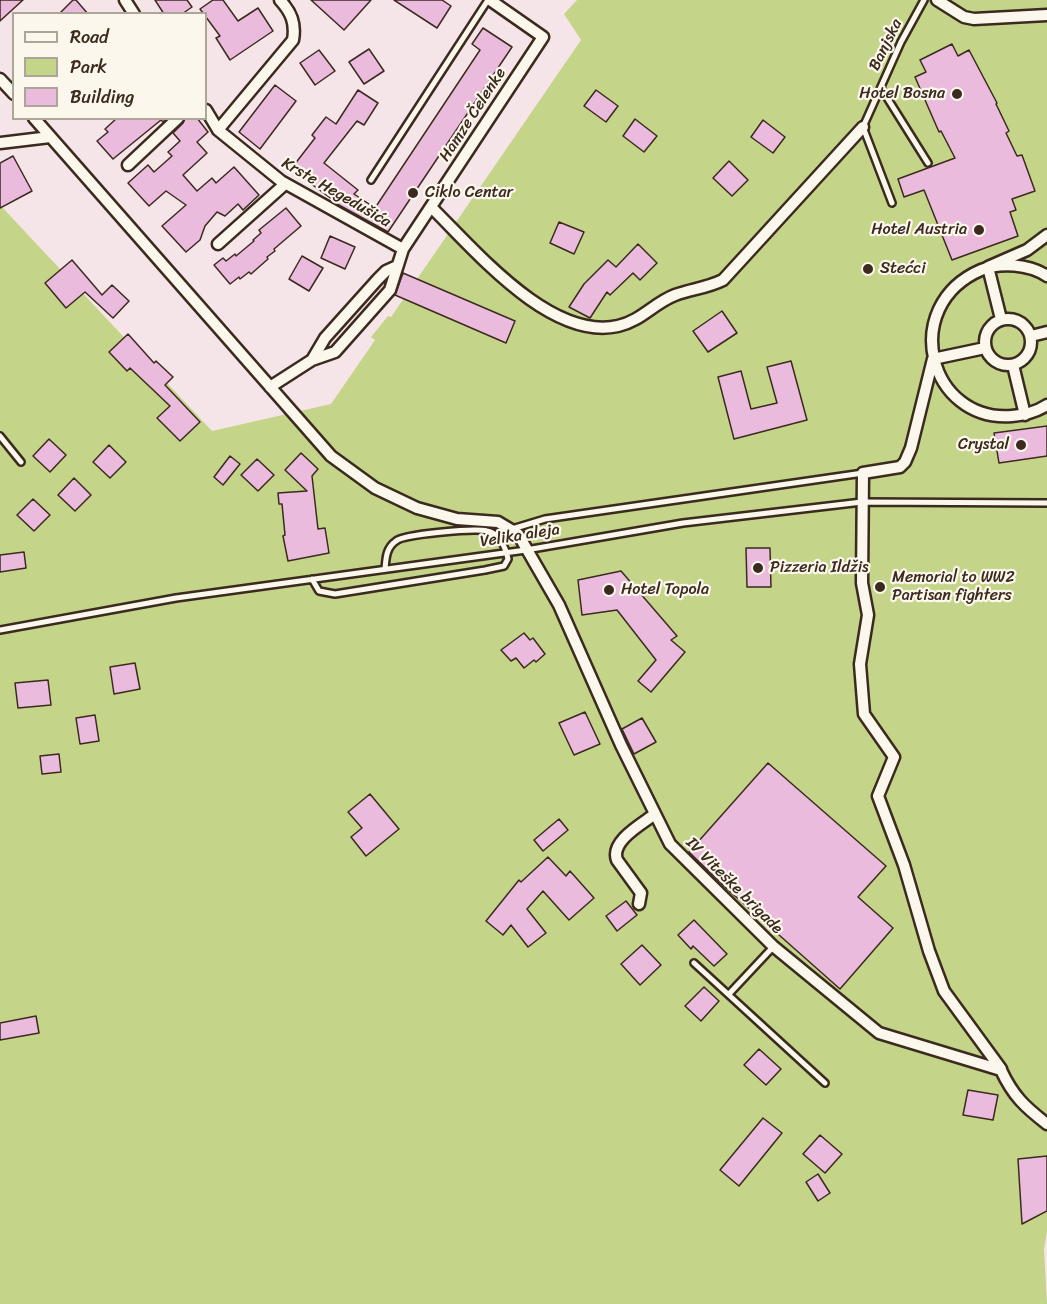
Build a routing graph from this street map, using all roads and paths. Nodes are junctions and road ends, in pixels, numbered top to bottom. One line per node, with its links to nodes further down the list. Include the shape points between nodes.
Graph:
1 (280, 0): 14 (street, via 294,21 293,40)
2 (489, 0): 5 (street, Hamze Čelenke); 19 (lane)
3 (924, 0): 8 (lane, Banjska)
4 (938, 0): 6 (street, via 974,19)
5 (504, 4): 22 (street, Hamze Čelenke, via 543,37)
6 (1047, 15)
7 (0, 79): 9 (street)
8 (881, 88): 13 (lane, Banjska); 17 (lane)
9 (12, 92)
10 (207, 112): 14 (street, Krste Hegedušića)
11 (36, 120): 15 (street)
12 (176, 120): 18 (street)
13 (863, 127): 21 (lane); 22 (street, via 723,280 673,296 636,321 617,327 593,327 550,313 513,286)
14 (218, 129): 20 (street, Krste Hegedušića)
15 (50, 137): 16 (street); 36 (street)
16 (0, 143)
17 (928, 163)
18 (128, 165)
19 (371, 180)
20 (285, 184): 24 (street); 25 (street, Krste Hegedušića)
21 (892, 203)
22 (431, 207): 25 (street, Hamze Čelenke)
23 (1047, 235): 27 (street, via 1027,250)
24 (218, 244)
25 (403, 249): 26 (street, Hamze Čelenke)
26 (397, 266): 34 (street, Hamze Čelenke, via 386,271 348,312); 34 (street, Hamze Čelenke, via 390,290 335,352)
27 (988, 267): 28 (street, via 1019,265); 29 (street); 33 (street, via 966,277 940,306 931,337)
28 (1047, 276)
29 (1001, 319): 31 (street, via 1023,324); 32 (street, via 986,333)
30 (1047, 332): 31 (street)
31 (1031, 336): 35 (street, via 1030,351)
32 (985, 348): 33 (street); 35 (street, via 999,363)
33 (933, 359): 38 (street, via 944,382 972,408 1002,417); 41 (street, via 905,462 900,467)
34 (312, 360): 36 (street, Hamze Čelenke)
35 (1013, 365): 38 (street)
36 (270, 387): 44 (street, via 331,456 375,488 457,519 498,522)
37 (1047, 405): 38 (street)
38 (1025, 415)
39 (0, 436): 40 (lane)
40 (21, 462)
41 (863, 473): 42 (street); 44 (lane, via 544,519)
42 (862, 502): 43 (lane, Velika aleja); 45 (lane, Velika aleja, via 683,523); 55 (street, via 862,583 868,615 860,664 864,714 894,757 878,796 944,991)
43 (1047, 503)
44 (513, 529): 45 (street, IV Viteške brigade)
45 (526, 550): 46 (lane, Velika aleja); 50 (street, IV Viteške brigade, via 559,605)
46 (507, 552): 47 (lane, Velika aleja); 47 (lane, via 502,541 489,531 424,534 398,539 387,549); 48 (lane, via 504,566 335,594 319,591)
47 (385, 569): 48 (lane, Velika aleja)
48 (312, 579): 49 (lane, Velika aleja, via 176,598)
49 (0, 630)
50 (655, 814): 51 (street, via 616,847 616,860 641,893); 52 (street, IV Viteške brigade, via 670,844)
51 (639, 904)
52 (773, 946): 54 (lane); 55 (street, IV Viteške brigade, via 879,1033)
53 (694, 963): 54 (lane)
54 (729, 994): 56 (lane)
55 (1001, 1070): 57 (street, via 1024,1106)
56 (825, 1083)
57 (1047, 1124)

